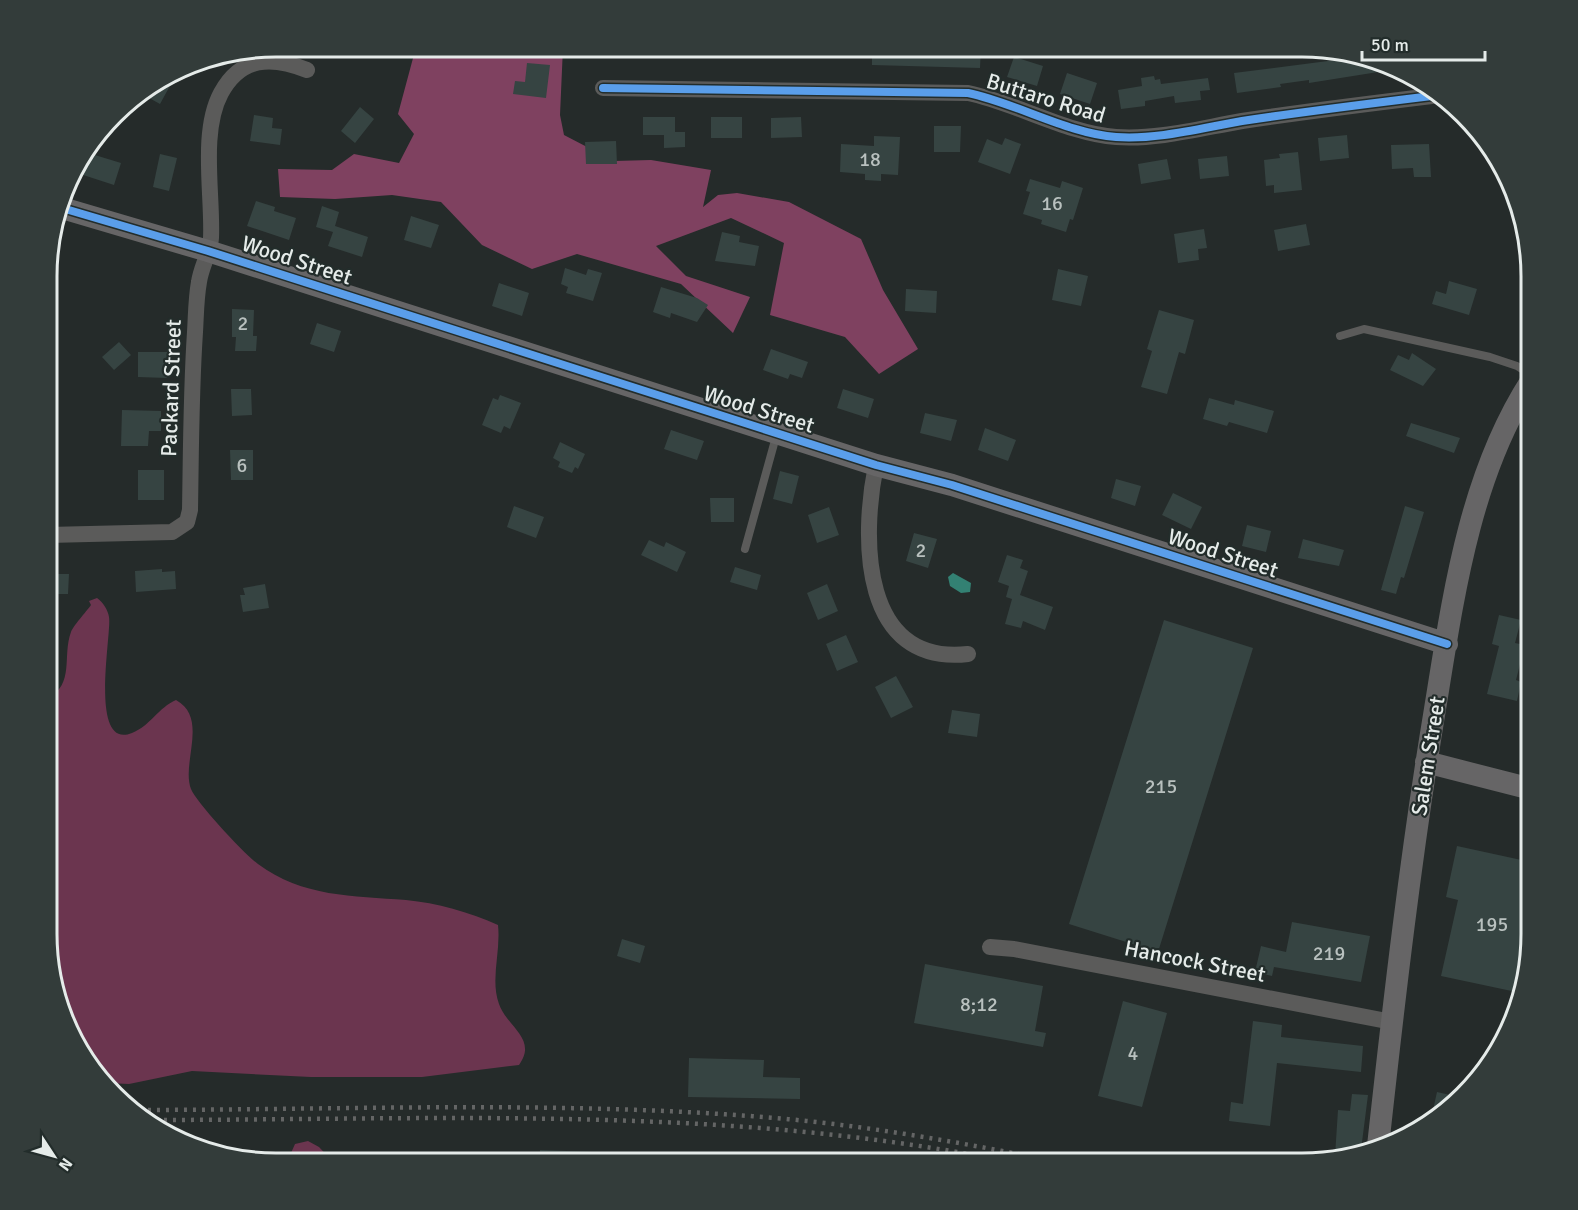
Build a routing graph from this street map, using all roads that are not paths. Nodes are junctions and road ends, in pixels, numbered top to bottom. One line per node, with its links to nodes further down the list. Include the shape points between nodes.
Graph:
1 (307, 70): 5 (street, Packard Street, via 274,60 258,61 222,91 211,130)
2 (603, 88): 3 (street, Buttaro Road, via 959,92 989,97 1092,133 1115,137 1155,135)
3 (1427, 96)
4 (68, 210): 5 (street, Wood Street)
5 (208, 251): 9 (street, Wood Street); 11 (street, Packard Street, via 199,282 190,510 183,527 172,532)
6 (1340, 336): 7 (lane, via 1364,329 1490,357)
7 (1521, 369)
8 (1521, 399): 13 (street, Salem Street, via 1499,438 1483,483)
9 (777, 433): 10 (street, Wood Street); 12 (lane)
10 (876, 465): 13 (street, Wood Street, via 952,485); 14 (street, via 870,497 872,578 883,613 893,628 922,650 939,655)
11 (57, 535)
12 (745, 549)
13 (1446, 644): 15 (street, Salem Street)
14 (968, 654)
15 (1426, 762): 16 (street); 18 (street, Salem Street)
16 (1521, 786)
17 (990, 946): 18 (street, Hancock Street)
18 (1392, 1022): 19 (street, Salem Street)
19 (1379, 1139)

